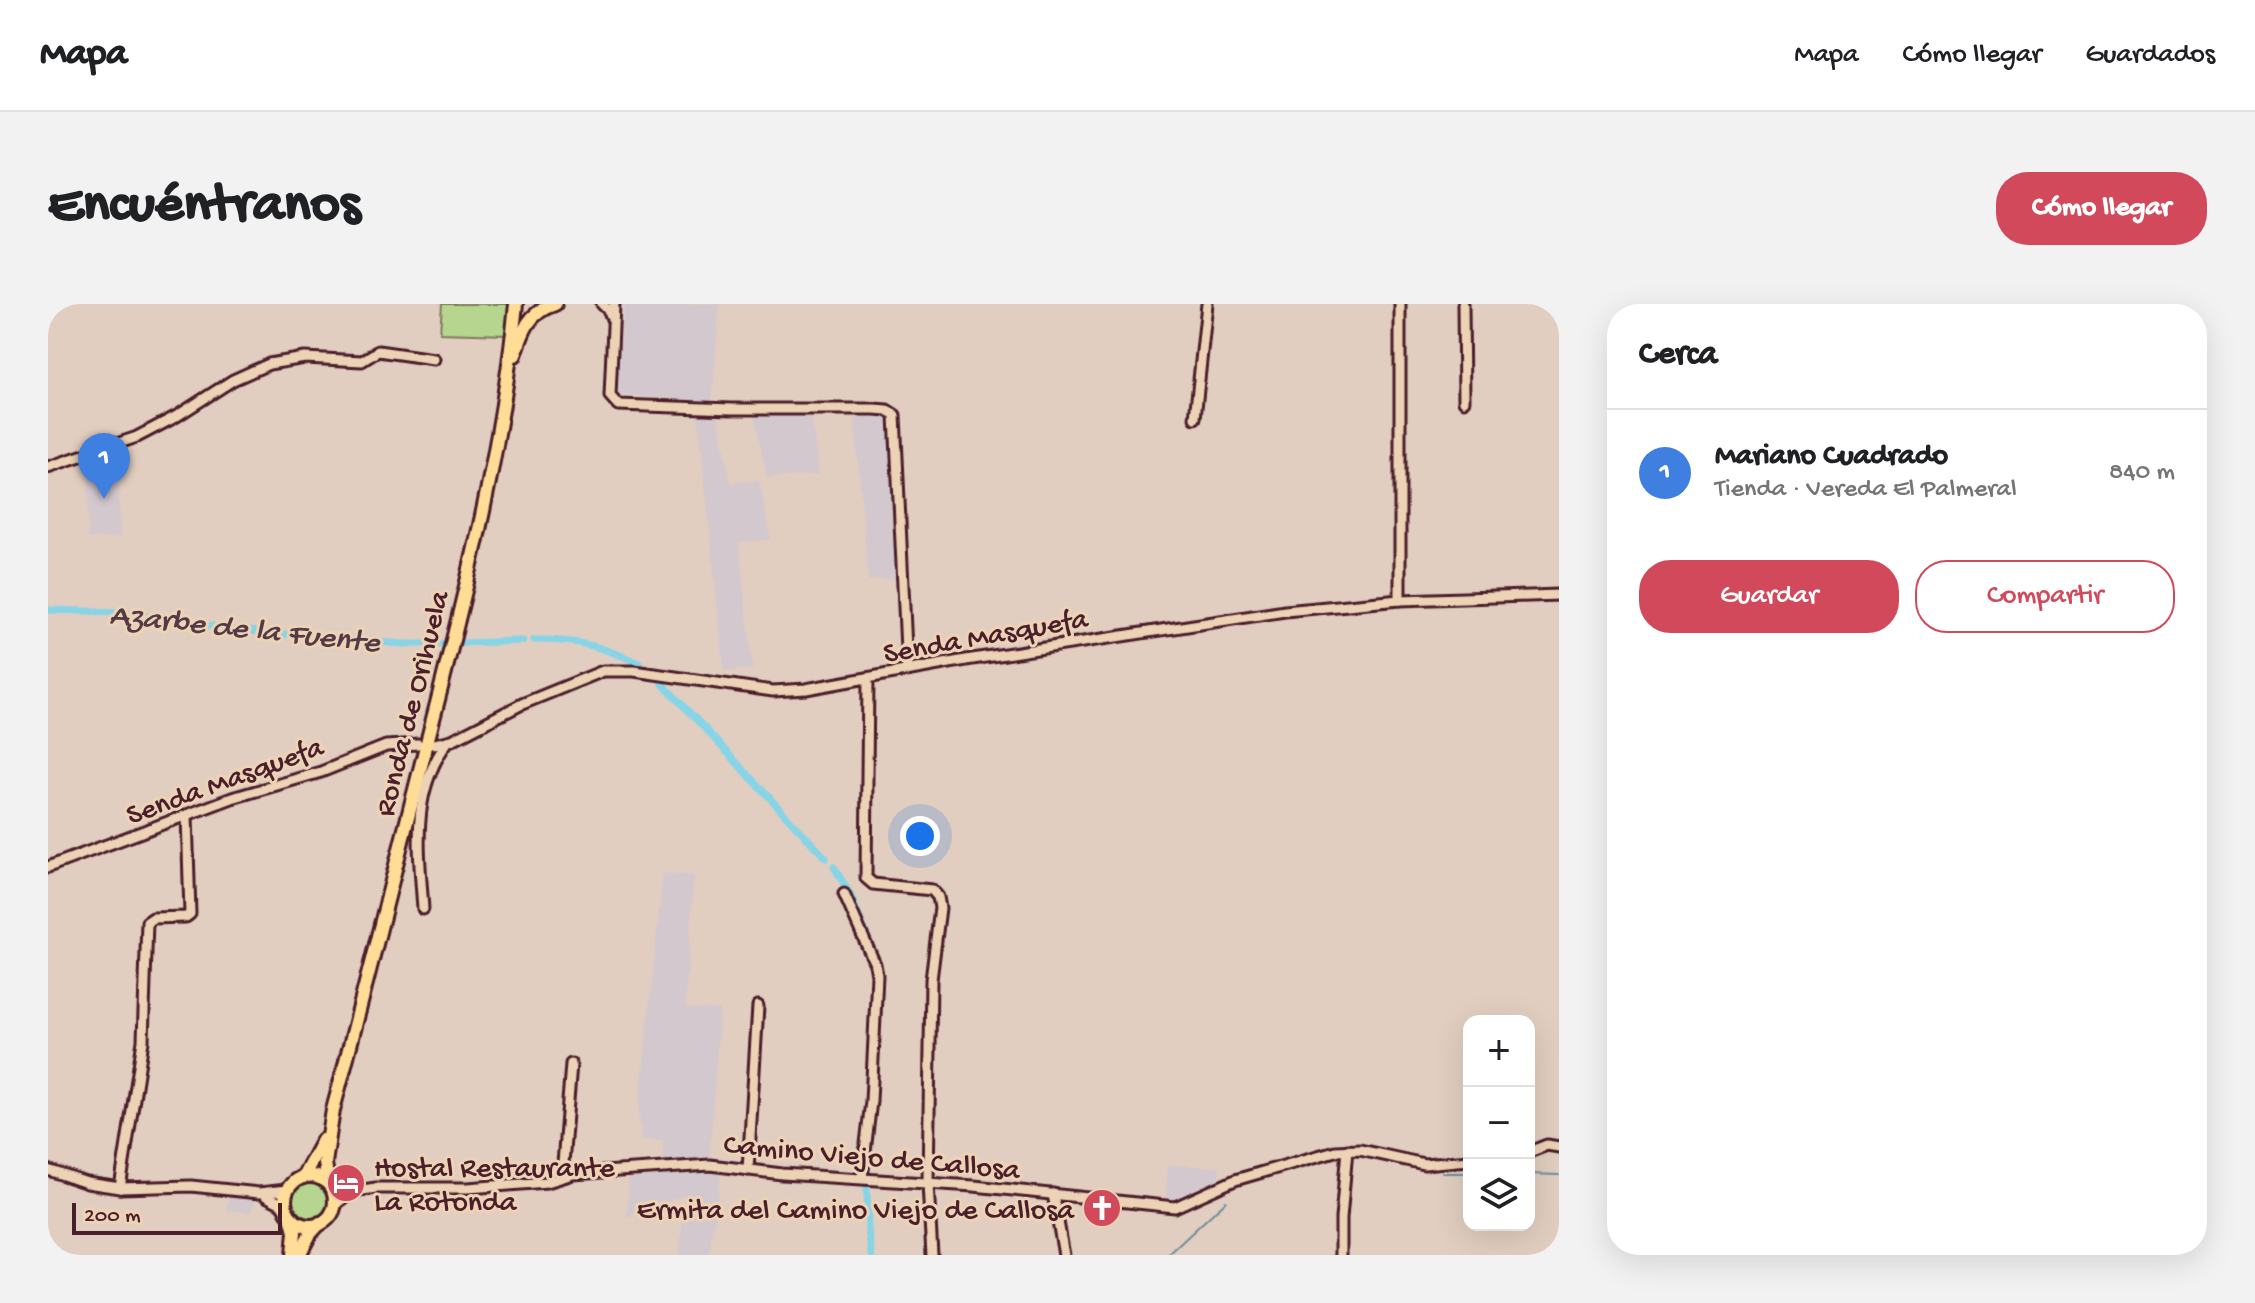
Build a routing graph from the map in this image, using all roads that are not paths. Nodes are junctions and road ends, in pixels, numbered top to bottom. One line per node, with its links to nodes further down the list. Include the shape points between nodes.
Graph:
1 (516, 304): 10 (main road, Ronda de Orihuela)
2 (555, 304): 10 (main road, via 539,310 523,330)
3 (602, 304): 8 (street)
4 (614, 304): 8 (street)
5 (1207, 304): 12 (street)
6 (1400, 304): 15 (street)
7 (1463, 304): 11 (street)
8 (614, 322): 16 (street, via 610,396 618,405 874,409 895,415)
9 (434, 359): 13 (street, via 378,351 362,361 305,358 269,364 137,437)
10 (506, 384): 27 (main road, Ronda de Orihuela, via 460,616)
11 (1464, 401)
12 (1195, 418)
13 (48, 467)
14 (1559, 595): 15 (street, Senda Masquefa)
15 (1400, 600): 16 (street, Senda Masquefa, via 1165,628)
16 (907, 671): 17 (street, Senda Masquefa)
17 (868, 679): 18 (street, Senda Masquefa, via 773,691 603,671); 37 (street, via 866,878 873,884 932,890 940,908 931,980)
18 (448, 741): 20 (street, Senda Masquefa); 24 (street, via 436,758 417,826)
19 (418, 744): 21 (street, Senda Masquefa, via 386,746)
20 (435, 744)
21 (187, 815): 22 (street, Senda Masquefa); 39 (street, via 190,914 147,922 143,1041)
22 (48, 867)
23 (844, 894): 36 (street, via 877,975)
24 (423, 909)
25 (758, 1006): 33 (street)
26 (571, 1064): 34 (street)
27 (333, 1110): 35 (main road, Ronda de Orihuela); 38 (main road, Ronda de Orihuela, via 325,1163)
28 (1559, 1147): 30 (street)
29 (1347, 1150): 31 (street, Camino Viejo de Callosa, via 1424,1164); 43 (street, Camino Viejo de Callosa, via 1235,1180 1175,1207); 50 (street)
30 (1535, 1150)
31 (1463, 1161)
32 (48, 1170): 39 (street)
33 (748, 1170): 34 (street, Camino Viejo de Callosa, via 702,1165); 36 (street, Camino Viejo de Callosa)
34 (562, 1176): 41 (street, Camino Viejo de Callosa, via 547,1182 468,1188)
35 (303, 1177): 38 (main road, via 316,1177); 40 (main road, Ronda de Orihuela)
36 (862, 1178): 37 (street, Camino Viejo de Callosa)
37 (928, 1183): 43 (street, Camino Viejo de Callosa); 48 (street)
38 (330, 1186): 41 (street, Camino Viejo de Callosa); 44 (main road, Ronda de Orihuela)
39 (120, 1188): 42 (street, via 191,1186)
40 (287, 1190): 42 (street); 45 (main road)
41 (356, 1191): 44 (street)
42 (259, 1193): 45 (street)
43 (1053, 1194): 49 (street)
44 (334, 1205): 46 (main road)
45 (289, 1214): 46 (main road, via 305,1225); 47 (main road)
46 (320, 1223): 47 (main road)
47 (296, 1255)
48 (932, 1255)
49 (1064, 1255)
50 (1341, 1255)

